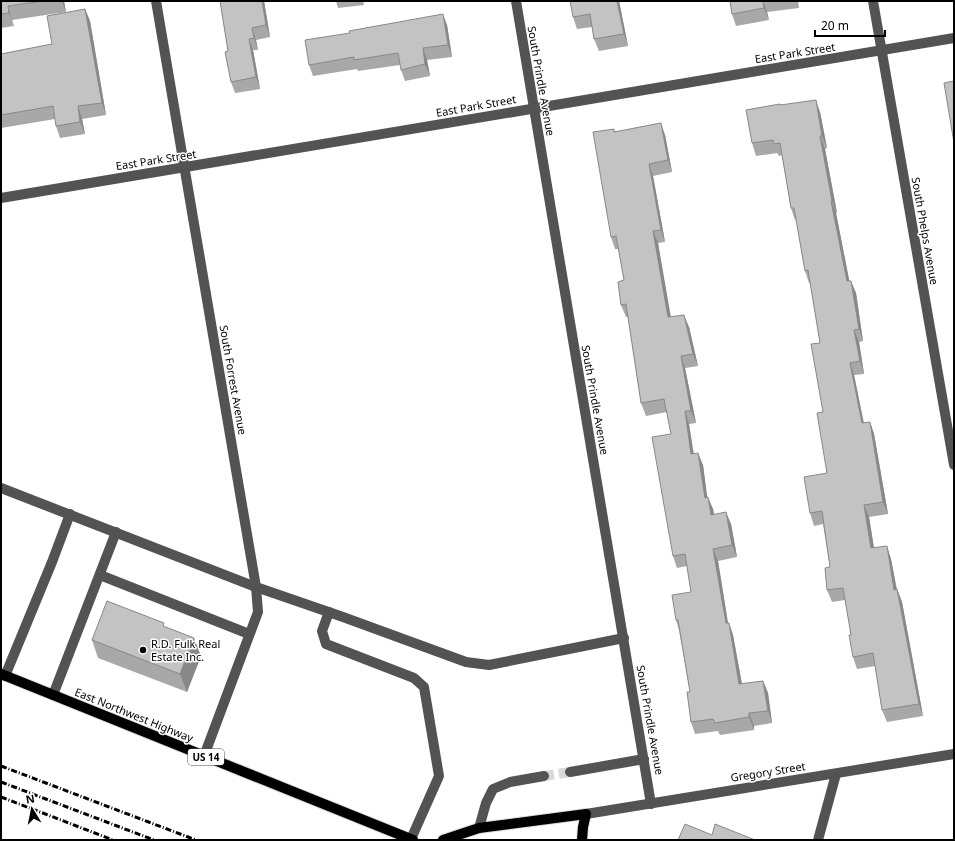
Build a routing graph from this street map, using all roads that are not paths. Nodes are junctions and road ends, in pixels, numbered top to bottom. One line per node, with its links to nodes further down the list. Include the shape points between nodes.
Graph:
1 (156, 1): 7 (street, South Forrest Avenue)
2 (516, 1): 6 (street, South Prindle Avenue)
3 (873, 1): 5 (street, South Phelps Avenue)
4 (954, 38): 5 (street, East Park Street)
5 (881, 51): 6 (street, East Park Street); 9 (street, South Phelps Avenue)
6 (534, 109): 7 (street, East Park Street); 17 (street, South Prindle Avenue)
7 (184, 167): 8 (street, East Park Street); 14 (street, South Forrest Avenue)
8 (1, 198)
9 (954, 465)
10 (1, 488): 11 (street)
11 (70, 514): 12 (street); 18 (street)
12 (116, 532): 13 (street); 14 (street)
13 (100, 575): 16 (street); 19 (street)
14 (256, 587): 15 (street); 16 (street, South Forrest Avenue, via 258,612)
15 (329, 612): 17 (street, via 466,662 489,664); 29 (street, via 322,631 326,644 414,678 424,687 439,776)
16 (249, 634): 21 (street, South Forrest Avenue)
17 (624, 638): 22 (street, South Prindle Avenue)
18 (3, 675): 19 (main road, East Northwest Highway / US 14)
19 (53, 695): 21 (main road, East Northwest Highway / US 14)
20 (954, 754): 24 (street, Gregory Street)
21 (204, 756): 29 (main road, East Northwest Highway / US 14)
22 (644, 759): 23 (street); 26 (street, South Prindle Avenue)
23 (570, 772)
24 (836, 774): 26 (street, Gregory Street); 32 (street)
25 (544, 776): 28 (street, via 510,782 493,789)
26 (652, 804): 27 (street, Gregory Street)
27 (586, 814): 28 (main road); 31 (main road)
28 (479, 828): 30 (main road)
29 (412, 840)
30 (443, 840)
31 (582, 840)
32 (818, 840)

